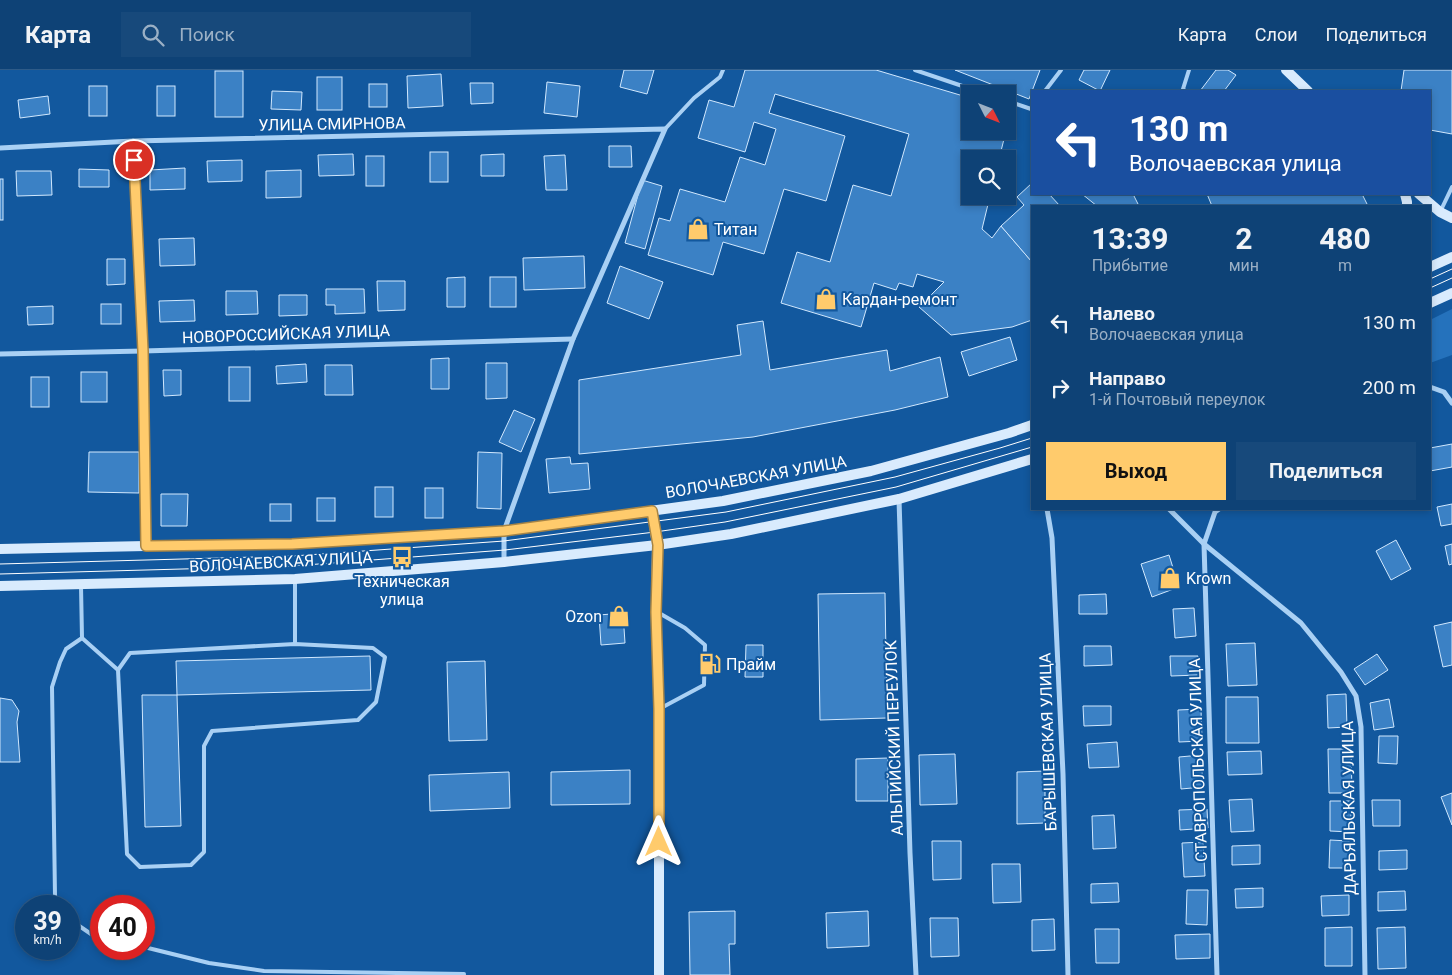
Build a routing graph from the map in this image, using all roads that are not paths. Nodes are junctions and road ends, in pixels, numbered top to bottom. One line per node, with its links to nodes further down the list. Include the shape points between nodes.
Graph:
1 (723, 70): 12 (lane, via 720,77 694,98)
2 (915, 70): 6 (lane)
3 (1061, 70): 7 (lane)
4 (1189, 70): 8 (lane)
5 (1286, 70): 9 (main road)
6 (961, 86)
7 (1046, 90)
8 (1184, 90)
9 (1307, 90)
10 (1016, 104): 11 (lane)
11 (1031, 109)
12 (665, 129): 13 (street, УЛИЦА СМИРНОВА); 23 (street)
13 (133, 141): 14 (street, УЛИЦА СМИРНОВА); 24 (street)
14 (0, 148)
15 (1452, 187): 17 (lane)
16 (1420, 195): 17 (main road)
17 (1440, 212): 18 (main road)
18 (1452, 218)
19 (1452, 257): 20 (main road)
20 (1431, 267)
21 (1452, 293): 22 (main road)
22 (1431, 303)
23 (573, 339): 24 (street, НОВОРОССИЙСКАЯ УЛИЦА); 35 (street)
24 (143, 351): 25 (street, НОВОРОССИЙСКАЯ УЛИЦА); 38 (street)
25 (0, 354)
26 (1431, 388): 27 (street, via 1444,392)
27 (1452, 403)
28 (1031, 425): 34 (main road, ВОЛОЧАЕВСКАЯ УЛИЦА, via 871,471 723,501)
29 (1031, 462): 30 (main road, ВОЛОЧАЕВСКАЯ УЛИЦА)
30 (899, 499): 37 (main road, ВОЛОЧАЕВСКАЯ УЛИЦА, via 731,534); 53 (street, АЛЬПИЙСКИЙ ПЕРЕУЛОК)
31 (1047, 510): 54 (street, БАРЫШЕВСКАЯ УЛИЦА, via 1052,538 1063,774)
32 (1170, 510): 36 (street, ДАРЬЯЛЬСКАЯ УЛИЦА)
33 (1217, 510): 36 (street, СТАВРОПОЛЬСКАЯ УЛИЦА)
34 (652, 511): 35 (main road, ВОЛОЧАЕВСКАЯ УЛИЦА); 37 (main road)
35 (504, 531): 38 (main road, ВОЛОЧАЕВСКАЯ УЛИЦА, via 292,544); 40 (street)
36 (1204, 544): 55 (street, СТАВРОПОЛЬСКАЯ УЛИЦА); 56 (street, ДАРЬЯЛЬСКАЯ УЛИЦА, via 1301,623 1356,696 1361,728)
37 (658, 545): 40 (main road, ВОЛОЧАЕВСКАЯ УЛИЦА); 44 (main road)
38 (146, 546): 39 (main road, ВОЛОЧАЕВСКАЯ УЛИЦА)
39 (0, 549)
40 (504, 562): 41 (main road, ВОЛОЧАЕВСКАЯ УЛИЦА)
41 (295, 579): 42 (main road, ВОЛОЧАЕВСКАЯ УЛИЦА); 46 (lane)
42 (81, 584): 43 (main road, ВОЛОЧАЕВСКАЯ УЛИЦА); 45 (lane)
43 (0, 586)
44 (656, 612): 48 (main road); 48 (lane, via 685,628 705,645 704,685)
45 (82, 638): 47 (lane); 49 (lane, via 66,649 52,687)
46 (295, 644): 47 (lane, via 130,653); 47 (lane, via 373,648 385,657 376,702 358,720 212,731 204,746 204,852 191,865 140,867 127,854)
47 (118, 670)
48 (659, 709): 52 (main road)
49 (55, 895)
50 (155, 950): 51 (lane, via 209,964 264,971)
51 (464, 974)
52 (658, 975)
53 (916, 975)
54 (1068, 975)
55 (1217, 975)
56 (1365, 975)

